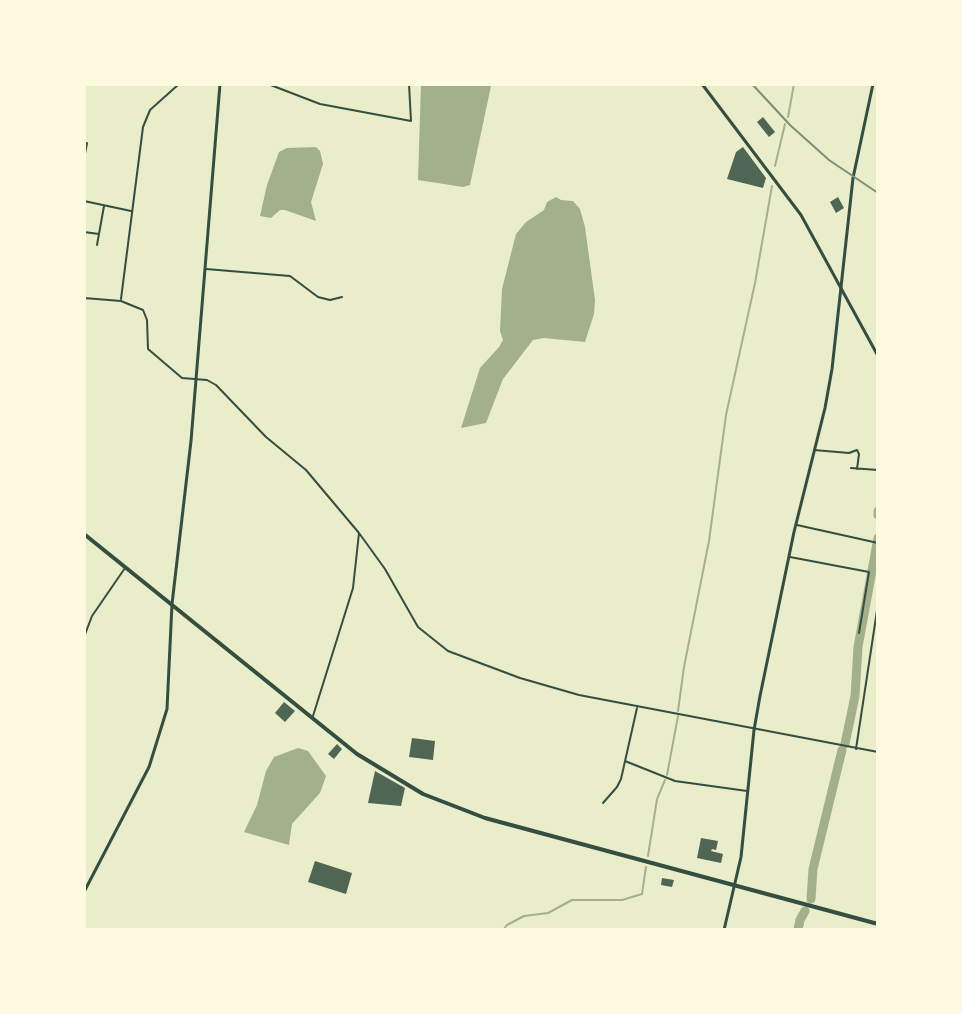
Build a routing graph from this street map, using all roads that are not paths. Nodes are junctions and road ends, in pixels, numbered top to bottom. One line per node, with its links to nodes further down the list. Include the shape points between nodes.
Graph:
1 (179, 84): 11 (street, via 148,113)
2 (220, 84): 15 (street)
3 (268, 84): 4 (street, via 320,104 411,121)
4 (409, 84)
5 (702, 84): 16 (street, via 791,201)
6 (873, 84): 16 (street, via 853,178)
7 (87, 143): 8 (street)
8 (84, 159)
9 (84, 201): 10 (street)
10 (104, 205): 11 (street); 13 (street)
11 (132, 211): 19 (street)
12 (84, 232): 13 (street)
13 (99, 234): 14 (street)
14 (97, 245)
15 (205, 269): 17 (street, via 290,276 318,297); 21 (street)
16 (840, 284): 20 (street); 22 (street, via 832,369)
17 (342, 297)
18 (84, 298): 19 (street)
19 (121, 301): 21 (street, via 143,310 148,349 182,378)
20 (878, 356)
21 (197, 380): 27 (street, via 216,385 311,476); 32 (street)
22 (814, 450): 24 (street, via 857,450); 26 (street)
23 (851, 468): 24 (street)
24 (857, 469): 25 (street)
25 (878, 470)
26 (796, 525): 29 (street); 30 (street)
27 (359, 533): 36 (street, via 418,627 442,647 520,678); 37 (street, via 353,588)
28 (84, 534): 31 (highway)
29 (878, 543)
30 (789, 556): 34 (street, via 869,572); 38 (street)
31 (125, 567): 32 (highway); 35 (street)
32 (172, 604): 37 (highway); 45 (street, via 170,682 160,738)
33 (878, 604): 39 (street)
34 (859, 633)
35 (84, 637)
36 (637, 706): 38 (street); 41 (street)
37 (313, 718): 44 (highway, via 374,766 447,805)
38 (754, 730): 39 (street); 42 (street)
39 (856, 749): 40 (street)
40 (878, 752)
41 (625, 761): 42 (street, via 675,781); 43 (street, via 617,787)
42 (748, 791): 44 (street)
43 (603, 803)
44 (734, 885): 46 (highway); 47 (street)
45 (84, 892)
46 (878, 924)
47 (724, 930)

